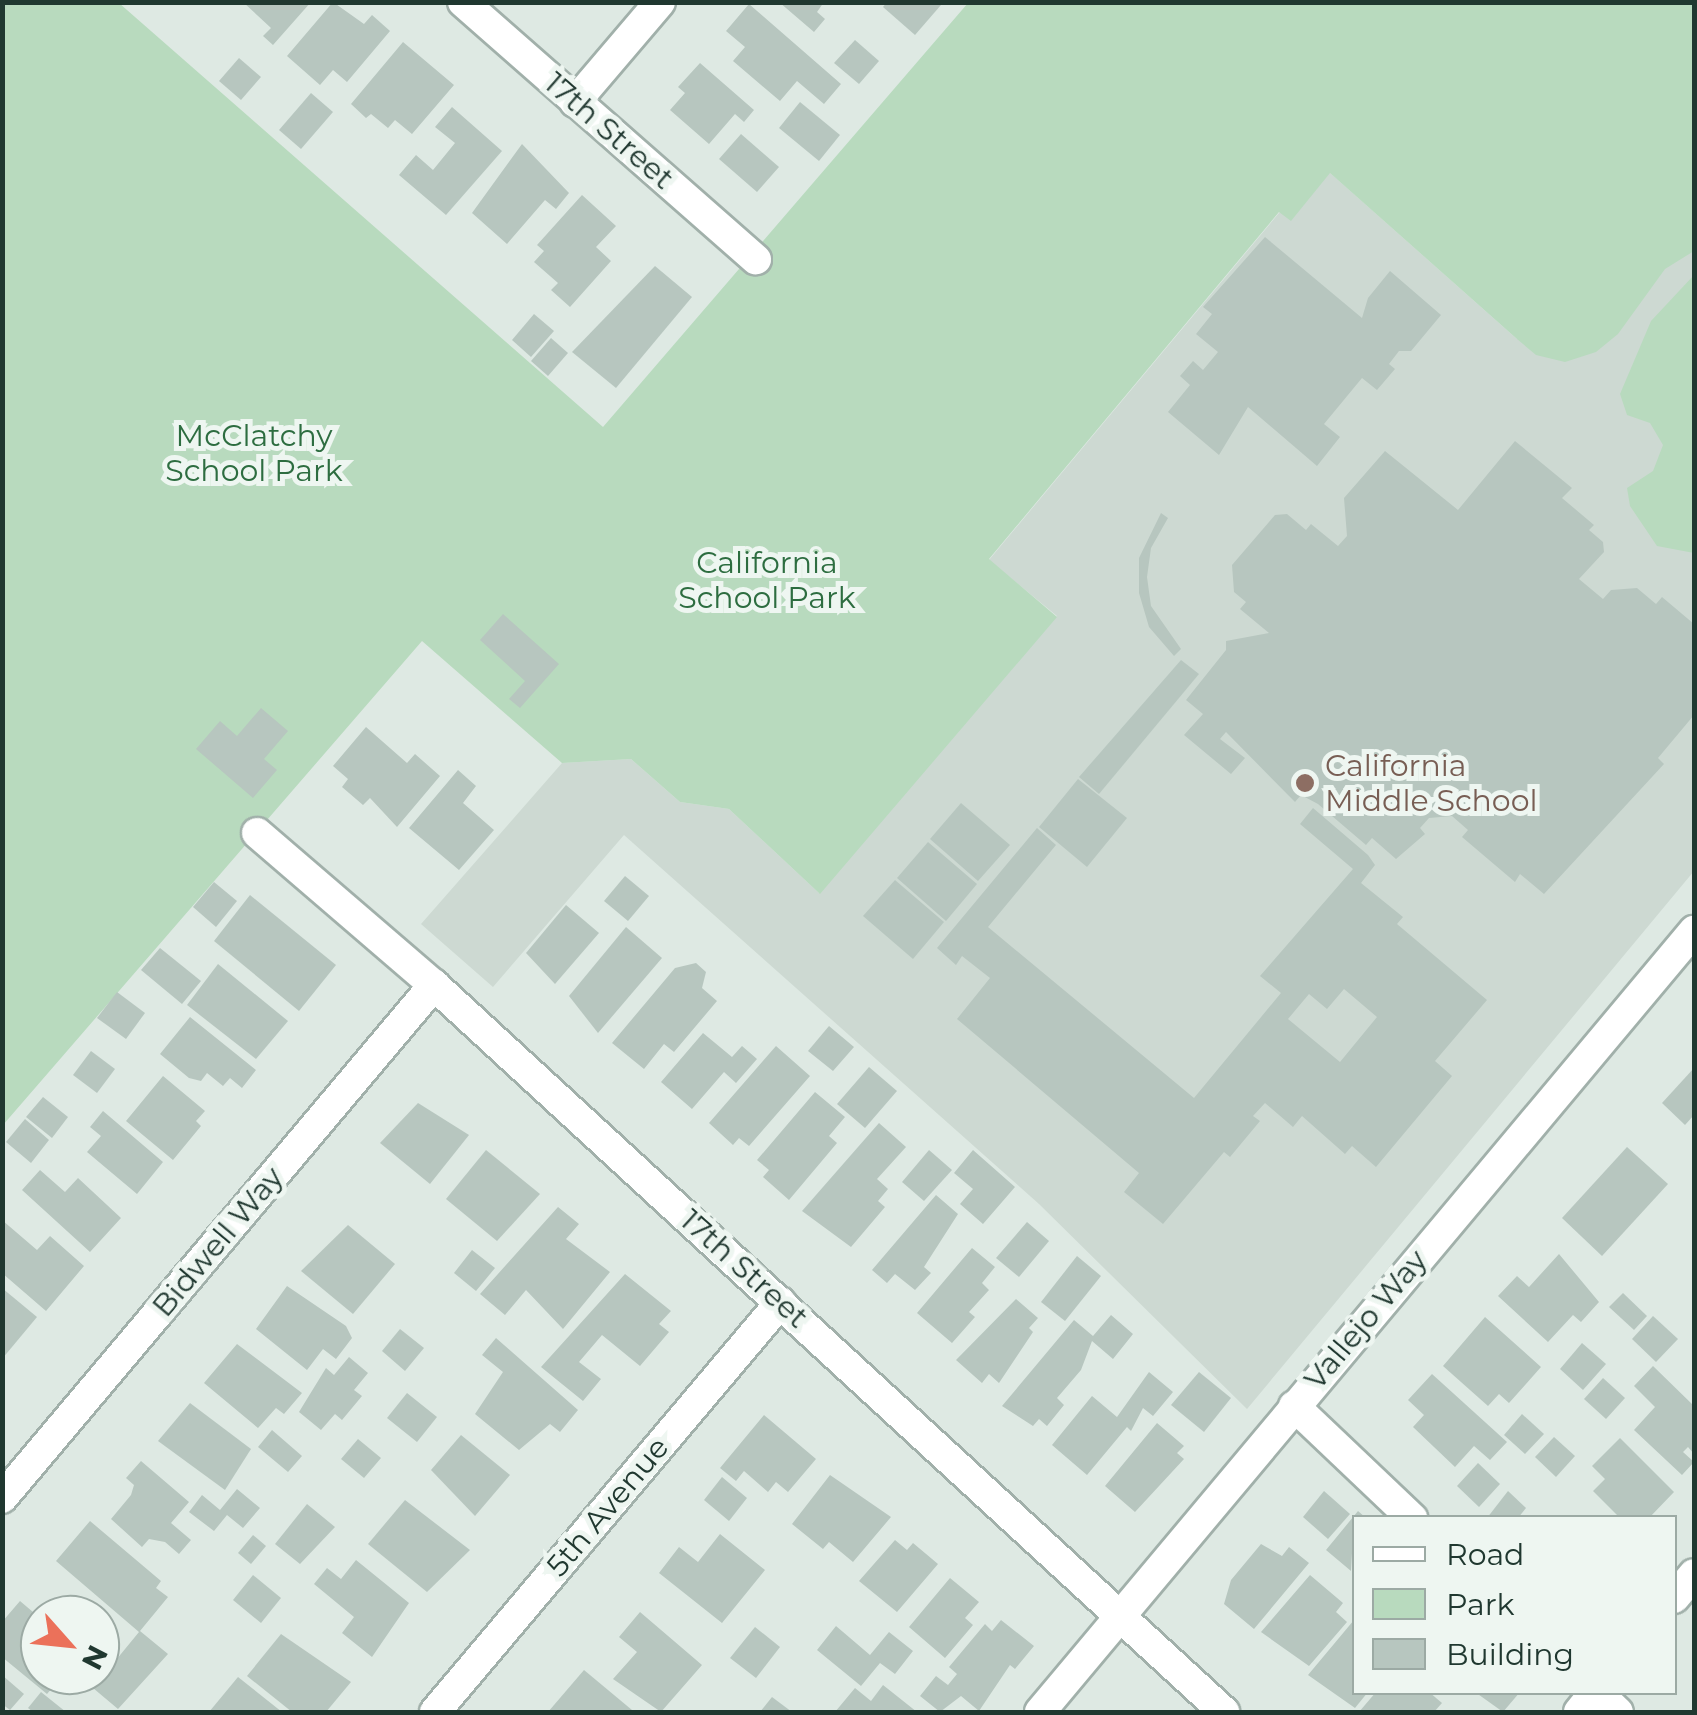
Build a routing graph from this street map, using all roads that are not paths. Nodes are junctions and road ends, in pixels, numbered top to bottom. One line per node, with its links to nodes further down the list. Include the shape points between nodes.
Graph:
1 (463, 2): 3 (street, 17th Street)
2 (660, 2): 3 (street)
3 (575, 102): 4 (street, 17th Street)
4 (756, 259)
5 (257, 832): 7 (street, 17th Street)
6 (1692, 941): 9 (street, Vallejo Way)
7 (434, 986): 8 (street, 17th Street); 10 (street, Bidwell Way)
8 (780, 1302): 14 (street, 17th Street); 16 (street, 5th Avenue)
9 (1294, 1406): 11 (street); 14 (street, Vallejo Way)
10 (2, 1498)
11 (1409, 1515)
12 (1694, 1574): 13 (street)
13 (1677, 1594)
14 (1120, 1616): 17 (street, Vallejo Way); 18 (street, 17th Street)
15 (1599, 1695): 19 (street)
16 (434, 1712)
17 (1040, 1712)
18 (1224, 1712)
19 (1618, 1712)

